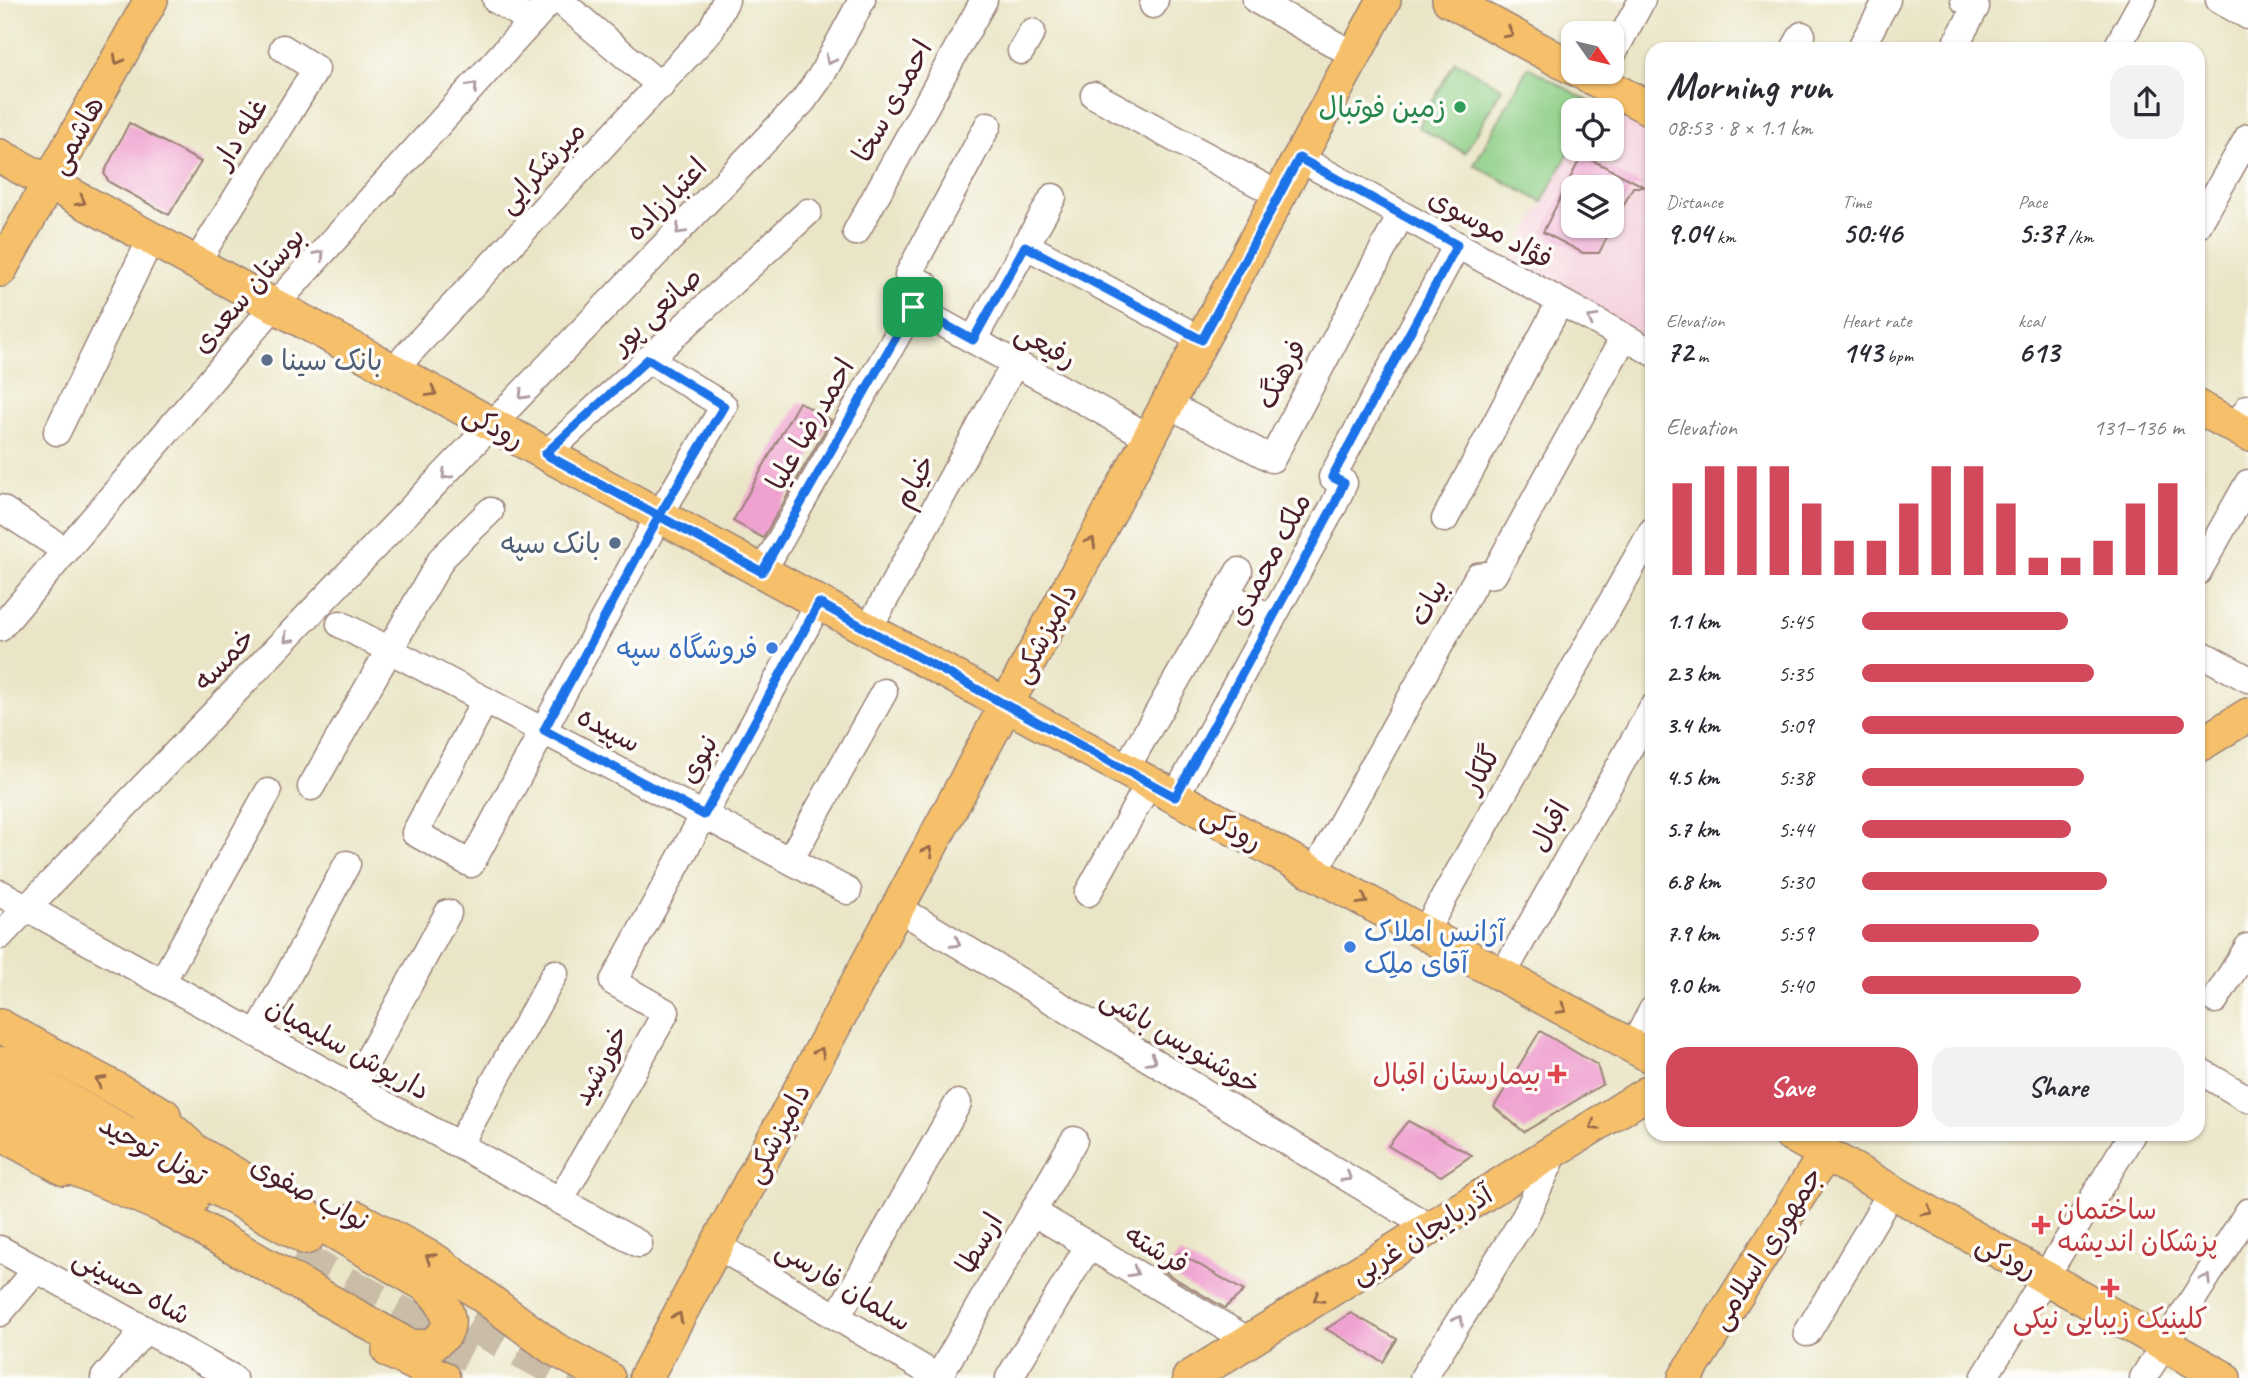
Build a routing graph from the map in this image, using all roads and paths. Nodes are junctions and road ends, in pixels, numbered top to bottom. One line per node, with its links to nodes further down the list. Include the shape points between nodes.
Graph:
1 (151, 0): 33 (main road, هاشمی, one-way to 33)
2 (496, 0): 17 (street)
3 (551, 0): 17 (street, بوستان سعدی)
4 (559, 0): 26 (street)
5 (726, 0): 26 (street, میرشکرایی, via 712,30)
6 (862, 0): 58 (street, اعتبارزاده, one-way to 58, via 803,101)
7 (984, 0): 39 (street, احمدی سخا)
8 (1256, 0): 24 (street)
9 (1384, 0): 24 (main road, دامپزشکی)
10 (1449, 0): 23 (main road, one-way to 23)
11 (1642, 0): 18 (street)
12 (1887, 0): 19 (street)
13 (1964, 0): 20 (street, via 1976,7)
14 (2143, 0): 21 (street)
15 (2218, 0): 16 (street)
16 (2248, 16)
17 (533, 21): 46 (street, بوستان سعدی, one-way to 17)
18 (1624, 25)
19 (1864, 42)
20 (1957, 42)
21 (2120, 42)
22 (283, 48): 43 (street, غله دار, via 316,69)
23 (1561, 54)
24 (1354, 55): 32 (main road, دامپزشکی)
25 (1615, 84): 28 (main road)
26 (661, 86): 54 (street, میرشکرایی)
27 (1094, 95): 34 (street)
28 (1645, 105)
29 (988, 125): 47 (street, احمدرضا علیا, via 908,275 926,285)
30 (2248, 137): 37 (street)
31 (0, 156): 33 (main road, رودکی)
32 (1299, 158): 34 (main road, دامپزشکی); 38 (street, فؤاد موسوی)
33 (49, 183): 40 (main road, رودکی, one-way to 40); 44 (main road, هاشمی)
34 (1279, 195): 50 (main road, دامپزشکی)
35 (1053, 197): 42 (street)
36 (808, 212): 52 (street, صانعی پور)
37 (2205, 213)
38 (1401, 215): 41 (street, فؤاد موسوی); 55 (street, فرهنگ, via 1272,459)
39 (856, 232)
40 (151, 239): 43 (main road, رودکی); 59 (street)
41 (1457, 245): 45 (street, فؤاد موسوی); 74 (street, ملک محمدی, via 1332,477 1344,483)
42 (1025, 246): 49 (street); 50 (street)
43 (196, 263): 46 (main road, رودکی)
44 (0, 270)
45 (1560, 302): 48 (street, فؤاد موسوی, one-way to 45); 66 (street)
46 (274, 306): 54 (main road, رودکی); 68 (street, بوستان سعدی)
47 (913, 307): 49 (street, رفیعی); 71 (street, احمدرضا علیا)
48 (1624, 337): 51 (street, فؤاد موسوی); 94 (street, بیات, via 1494,574 1478,576)
49 (973, 340): 53 (street, رفیعی)
50 (1202, 340): 55 (main road, دامپزشکی)
51 (1645, 348)
52 (648, 359): 61 (street, صانعی پور); 65 (street, via 724,406)
53 (1015, 363): 60 (street, رفیعی); 77 (street, خیام)
54 (393, 370): 58 (main road, رودکی, one-way to 58)
55 (1167, 404): 60 (main road, دامپزشکی)
56 (2205, 409): 57 (main road)
57 (2244, 423)
58 (493, 425): 61 (main road, رودکی); 98 (street, خمسه, one-way to 98)
59 (57, 432)
60 (1149, 437): 83 (main road, دامپزشکی, one-way to 60)
61 (545, 454): 65 (main road, رودکی)
62 (2248, 483): 69 (street)
63 (0, 508): 68 (street)
64 (490, 511): 78 (street, via 442,558)
65 (659, 516): 71 (main road, رودکی); 86 (street)
66 (1445, 519)
67 (1645, 543): 101 (street, گلکار)
68 (66, 551): 76 (street, بوستان سعدی)
69 (2205, 560)
70 (1239, 571): 72 (street)
71 (762, 572): 73 (main road, رودکی)
72 (1226, 594): 74 (street); 88 (street)
73 (819, 603): 77 (main road, رودکی); 91 (street, نبوی)
74 (1272, 620): 88 (street, ملک محمدی)
75 (340, 624): 78 (street, سپیده)
76 (0, 628)
77 (868, 630): 83 (main road, رودکی)
78 (391, 650): 82 (street, سپیده); 89 (street)
79 (2205, 656): 80 (street)
80 (2248, 679)
81 (884, 692): 92 (street)
82 (485, 700): 86 (street, سپیده); 86 (street, via 415,833 471,864)
83 (1006, 705): 88 (main road, رودکی); 99 (main road, دامپزشکی, one-way to 83)
84 (2248, 715): 87 (main road)
85 (1645, 721): 105 (street, اقبال)
86 (544, 730): 91 (street, سپیده)
87 (2205, 742)
88 (1150, 783): 94 (main road, رودکی); 96 (street)
89 (310, 787)
90 (268, 792): 106 (street)
91 (704, 815): 92 (street, سپیده); 107 (street, نبوی)
92 (790, 860): 95 (street, سپیده)
93 (347, 864): 110 (street)
94 (1314, 873): 101 (main road, رودکی, one-way to 101)
95 (848, 891)
96 (1088, 892)
97 (0, 893): 98 (street, داریوش سلیمیان)
98 (27, 908): 102 (street, خمسه); 106 (street, داریوش سلیمیان)
99 (898, 908): 131 (street, خوشنویس باشی, one-way to 131); 133 (main road, دامپزشکی, one-way to 99)
100 (448, 913): 114 (street)
101 (1424, 933): 105 (main road, رودکی)
102 (0, 936)
103 (2245, 957): 108 (street)
104 (555, 974): 124 (street)
105 (1502, 976): 111 (main road, رودکی, one-way to 111)
106 (162, 982): 110 (street, داریوش سلیمیان)
107 (613, 982): 128 (street, خورشید, via 666,1012)
108 (2215, 1000)
109 (0, 1026): 119 (main road, نواب صفوی, one-way to 109)
110 (257, 1034): 114 (street, داریوش سلیمیان)
111 (1642, 1052)
112 (0, 1066): 116 (highway, تونل توحید, via 300,1246)
113 (2205, 1074): 117 (street)
114 (353, 1087): 124 (street, داریوش سلیمیان)
115 (1645, 1094): 125 (main road, آذربایجان غربی, one-way to 125)
116 (0, 1098)
117 (2248, 1099)
118 (958, 1103): 140 (street)
119 (145, 1105): 126 (main road, via 195,1151 427,1286 447,1314 445,1334 429,1347 409,1346 162,1206); 138 (main road, نواب صفوی, one-way to 119, via 436,1261)
120 (0, 1133): 126 (main road)
121 (1074, 1140): 129 (street, ارسطا)
122 (2128, 1141): 137 (street)
123 (1832, 1144): 127 (main road, رودکی); 154 (main road, جمهوری اسلامی)
124 (459, 1145): 128 (street, داریوش سلیمیان)
125 (1556, 1150): 131 (main road, آذربایجان غربی); 153 (street, one-way to 125, via 1525,1217)
126 (47, 1157): 147 (main road, via 104,1194)
127 (1892, 1191): 137 (main road, رودکی, one-way to 137); 142 (street)
128 (560, 1201): 132 (street, داریوش سلیمیان)
129 (1033, 1212): 134 (street, فرشته); 150 (street, ارسطا)
130 (2248, 1212): 144 (street, one-way to 130)
131 (1432, 1228): 143 (main road, آذربایجان غربی, one-way to 143)
132 (639, 1244)
133 (716, 1245): 140 (street, سلمان فارسی); 149 (main road, دامپزشکی, one-way to 133)
134 (1089, 1245): 143 (street, فرشته, one-way to 143); 151 (street)
135 (0, 1249): 136 (street, شاه حسینی)
136 (37, 1269): 139 (street); 141 (street, شاه حسینی)
137 (2046, 1277): 144 (main road, رودکی); 155 (street)
138 (477, 1292): 148 (main road, نواب صفوی, via 553,1348); 149 (main road, via 520,1305)
139 (0, 1313)
140 (837, 1317): 150 (street, سلمان فارسی)
141 (145, 1329): 145 (street); 146 (street, شاه حسینی)
142 (1807, 1333)
143 (1250, 1341): 152 (main road, آذربایجان غربی)
144 (2164, 1345): 156 (street); 157 (main road, رودکی)
145 (104, 1378)
146 (233, 1378)
147 (443, 1378)
148 (608, 1378)
149 (646, 1378)
150 (938, 1378)
151 (1009, 1378)
152 (1189, 1378)
153 (1423, 1378)
154 (1685, 1378)
155 (1984, 1378)
156 (2143, 1378)
157 (2224, 1378)

